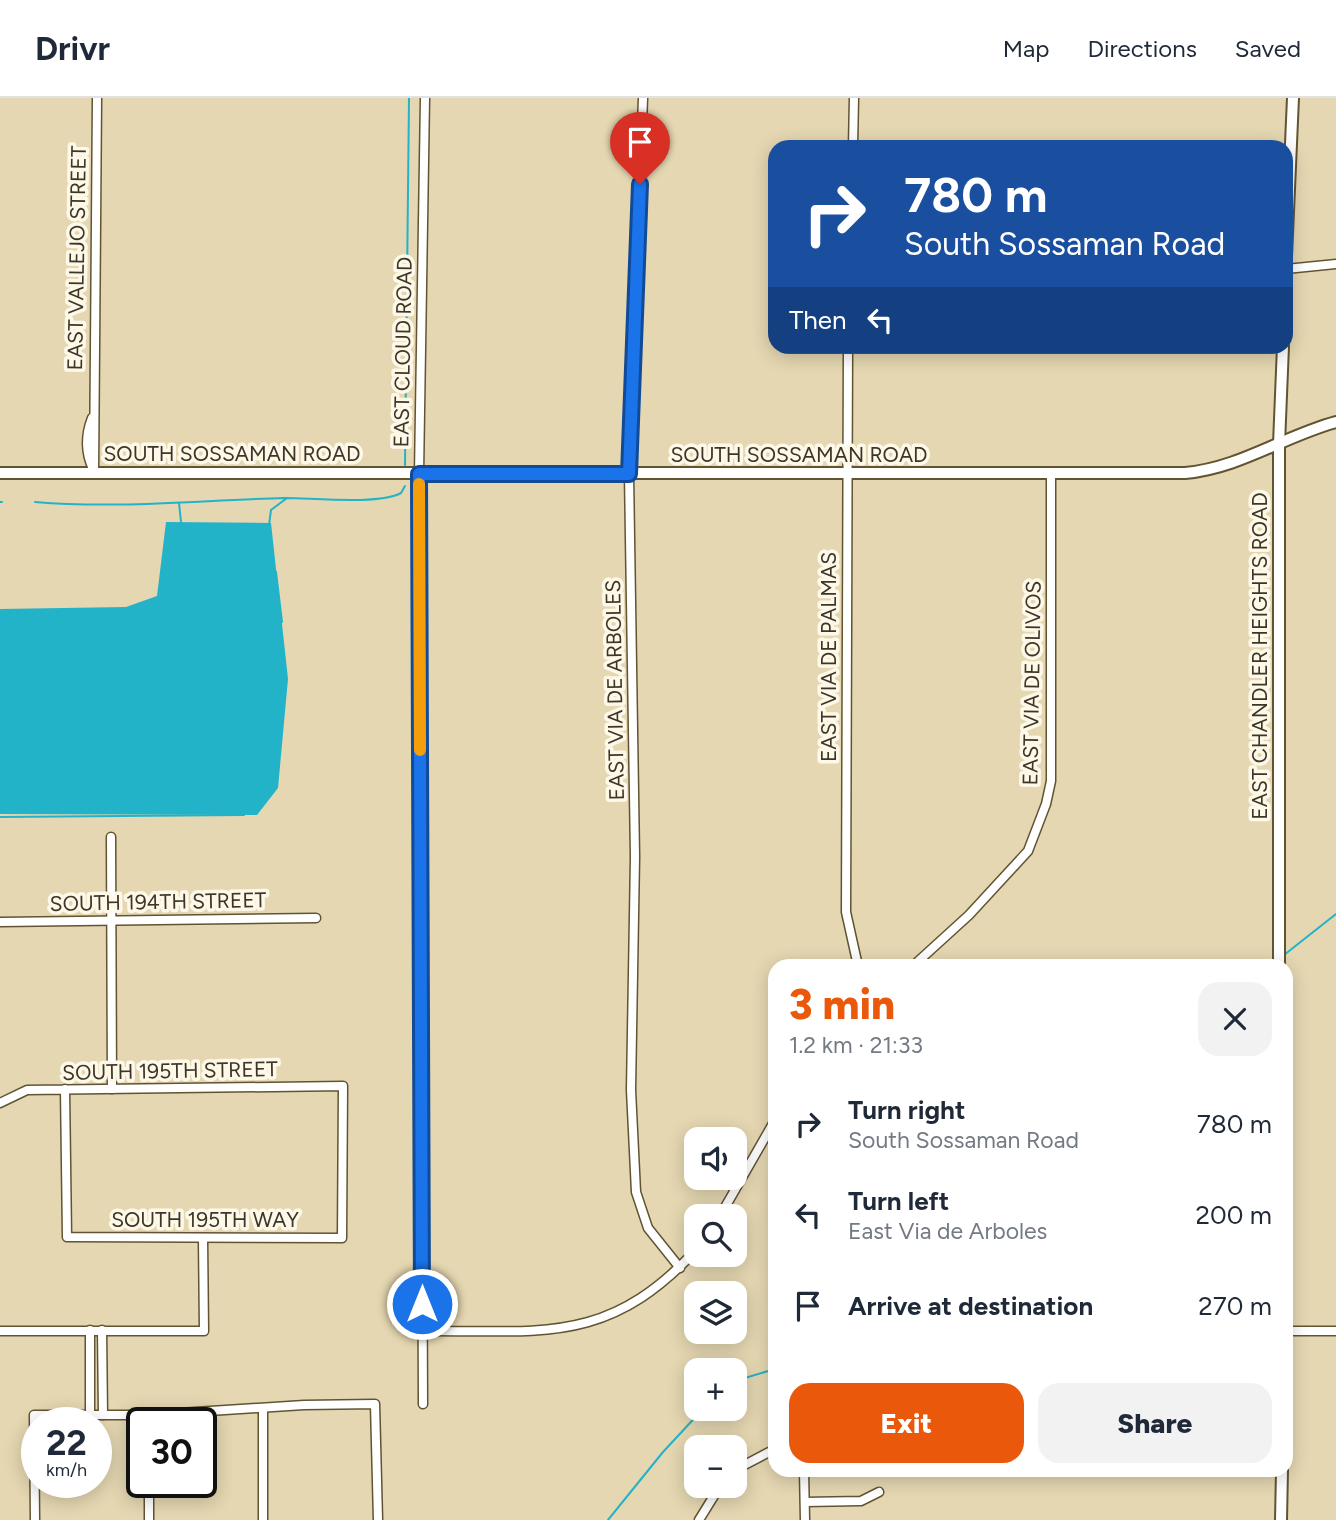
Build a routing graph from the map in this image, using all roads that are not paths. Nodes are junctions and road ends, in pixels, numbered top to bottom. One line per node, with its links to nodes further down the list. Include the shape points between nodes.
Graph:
1 (97, 98): 14 (street, EAST VALLEJO STREET, via 92,418 87,432 87,456)
2 (425, 98): 16 (street, EAST CLOUD ROAD)
3 (643, 98): 17 (street, EAST VIA DE ARBOLES)
4 (854, 98): 6 (street)
5 (1293, 98): 7 (main road)
6 (853, 140)
7 (1291, 140)
8 (1336, 264): 9 (street)
9 (1293, 268)
10 (848, 354): 18 (street, EAST VIA DE PALMAS)
11 (1283, 354): 13 (main road, EAST CHANDLER HEIGHTS ROAD)
12 (1336, 422): 13 (main road, SOUTH SOSSAMAN ROAD)
13 (1279, 444): 19 (main road, SOUTH SOSSAMAN ROAD, via 1256,456 1194,472); 26 (main road, EAST CHANDLER HEIGHTS ROAD)
14 (94, 472): 15 (main road, SOUTH SOSSAMAN ROAD); 16 (main road, SOUTH SOSSAMAN ROAD)
15 (0, 473)
16 (419, 474): 17 (main road, SOUTH SOSSAMAN ROAD); 39 (street, EAST CLOUD ROAD)
17 (629, 474): 18 (main road, SOUTH SOSSAMAN ROAD); 35 (street, EAST VIA DE ARBOLES, via 635,857 631,1090 636,1192 649,1228)
18 (846, 474): 19 (main road, SOUTH SOSSAMAN ROAD); 24 (street, EAST VIA DE PALMAS, via 846,912)
19 (1051, 475): 25 (street, EAST VIA DE OLIVOS, via 1051,781 1046,804 1028,851)
20 (111, 837): 22 (street)
21 (316, 918): 22 (street, SOUTH 194TH STREET)
22 (111, 920): 23 (street, SOUTH 194TH STREET); 28 (street)
23 (0, 922)
24 (856, 959)
25 (921, 959)
26 (1279, 959)
27 (65, 1089): 28 (street, SOUTH 195TH STREET); 29 (street, SOUTH 195TH STREET, via 27,1090); 32 (street, SOUTH 195TH WAY, via 67,1237)
28 (112, 1089): 33 (street, SOUTH 195TH STREET, via 343,1086)
29 (0, 1103)
30 (768, 1131): 31 (street)
31 (727, 1204)
32 (203, 1238): 33 (street, SOUTH 195TH WAY); 37 (street, via 204,1331)
33 (342, 1238)
34 (684, 1264): 35 (street)
35 (680, 1268): 39 (street, via 632,1305 574,1327)
36 (90, 1330): 37 (street); 38 (street); 42 (street)
37 (103, 1330): 43 (street)
38 (0, 1331)
39 (422, 1331): 44 (street, EAST CLOUD ROAD)
40 (1293, 1331): 41 (street)
41 (1336, 1331)
42 (90, 1390): 43 (street); 45 (street)
43 (103, 1390): 46 (street)
44 (423, 1404)
45 (90, 1407)
46 (103, 1407)
47 (263, 1409): 48 (street); 60 (street); 61 (street, via 376,1404)
48 (217, 1413)
49 (768, 1453): 50 (street)
50 (747, 1464)
51 (804, 1477): 57 (street)
52 (1282, 1477): 64 (main road)
53 (879, 1492): 57 (street, via 861,1501)
54 (35, 1498): 58 (street)
55 (149, 1498): 59 (street)
56 (713, 1498): 62 (street)
57 (805, 1502): 63 (street)
58 (35, 1520)
59 (149, 1520)
60 (263, 1520)
61 (378, 1520)
62 (699, 1520)
63 (805, 1520)
64 (1282, 1520)

